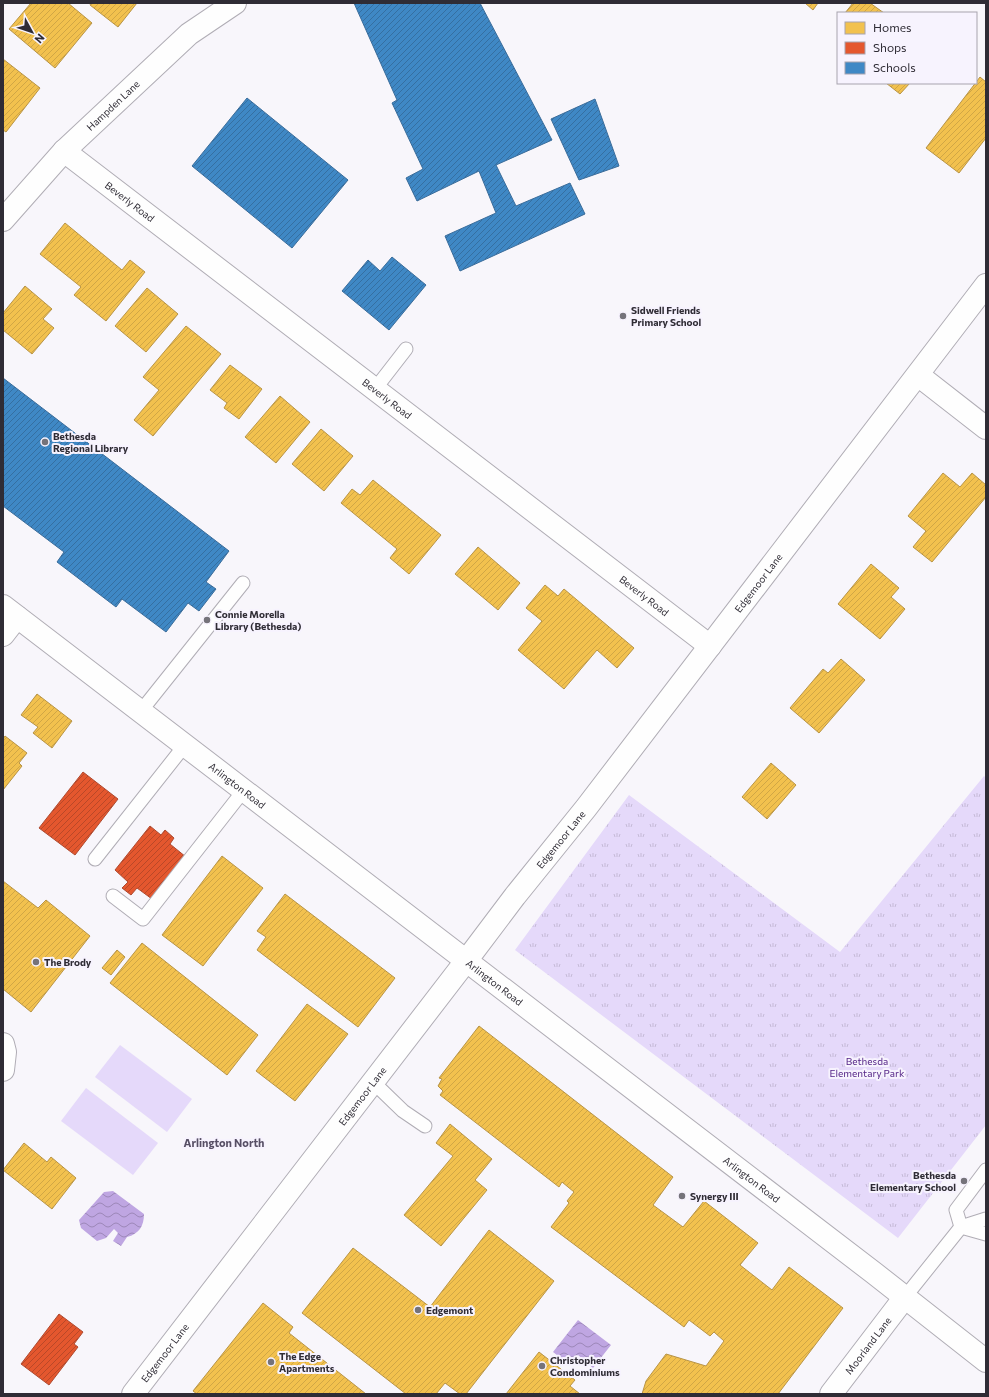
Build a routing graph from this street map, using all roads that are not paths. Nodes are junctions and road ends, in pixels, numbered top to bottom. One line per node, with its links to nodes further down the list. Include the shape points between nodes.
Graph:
1 (235, 3): 2 (street, Hampden Lane, via 189,34)
2 (64, 151): 3 (street, Hampden Lane); 7 (street, Beverly Road)
3 (3, 220)
4 (986, 285): 6 (street, Edgemoor Lane)
5 (406, 349): 7 (lane)
6 (918, 375): 8 (street); 12 (street, Edgemoor Lane)
7 (375, 389): 12 (street, Beverly Road)
8 (986, 428)
9 (244, 583): 13 (lane)
10 (10, 611): 11 (street); 13 (street, Arlington Road)
11 (3, 635)
12 (710, 646): 18 (street, Edgemoor Lane)
13 (141, 712): 14 (street, Arlington Road)
14 (185, 745): 15 (street, Arlington Road); 16 (lane)
15 (244, 790): 17 (lane, via 143,918); 18 (street, Arlington Road)
16 (95, 858)
17 (113, 896)
18 (466, 960): 21 (street, Edgemoor Lane); 27 (street, Arlington Road)
19 (3, 1044): 20 (street)
20 (3, 1070)
21 (373, 1082): 22 (lane, via 403,1111); 29 (street, Edgemoor Lane)
22 (425, 1126)
23 (986, 1170): 25 (lane, via 956,1210)
24 (986, 1219): 25 (lane)
25 (961, 1227): 26 (lane); 27 (lane)
26 (986, 1234)
27 (905, 1297): 28 (street, Arlington Road); 30 (street, Moorland Lane)
28 (986, 1361)
29 (133, 1394)
30 (831, 1394)

